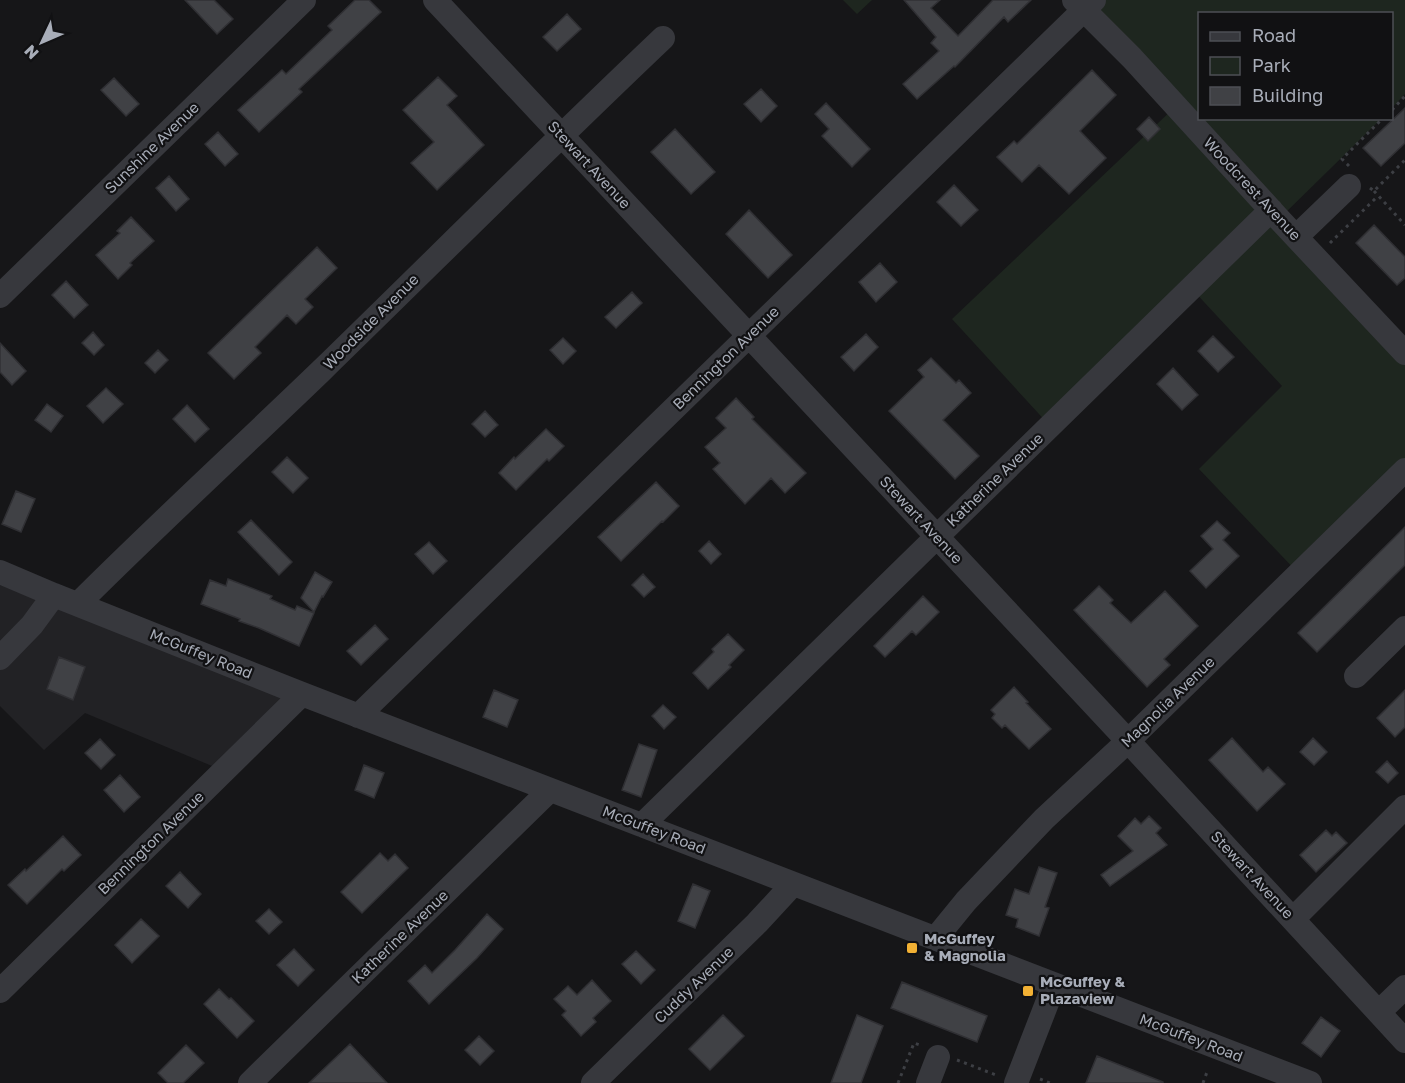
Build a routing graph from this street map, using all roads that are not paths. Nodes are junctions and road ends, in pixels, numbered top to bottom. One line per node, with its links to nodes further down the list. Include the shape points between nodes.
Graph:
1 (304, 0): 9 (street, Sunshine Avenue)
2 (435, 0): 5 (street, Stewart Avenue)
3 (1084, 3): 7 (street, Woodcrest Avenue); 10 (street, Bennington Avenue)
4 (663, 38): 5 (street, Woodside Avenue)
5 (561, 135): 10 (street, Stewart Avenue); 16 (street, Woodside Avenue)
6 (1355, 178): 8 (street)
7 (1271, 210): 8 (street, Woodcrest Avenue); 13 (street, Katherine Avenue)
8 (1296, 237): 11 (street, Woodcrest Avenue)
9 (0, 296)
10 (749, 336): 13 (street, Stewart Avenue); 21 (street, Bennington Avenue)
11 (1402, 345)
12 (1405, 470): 22 (street, Magnolia Avenue)
13 (936, 537): 22 (street, Stewart Avenue); 25 (street, Katherine Avenue)
14 (0, 572): 15 (street, McGuffey Road)
15 (54, 595): 16 (street, McGuffey Road); 18 (street)
16 (78, 604): 20 (street, McGuffey Road)
17 (1405, 628): 19 (street)
18 (0, 658)
19 (1356, 676)
20 (302, 694): 21 (street, McGuffey Road); 31 (street, Bennington Avenue)
21 (358, 716): 23 (street, McGuffey Road)
22 (1128, 741): 27 (street, Stewart Avenue); 28 (street, Magnolia Avenue, via 1044,819)
23 (550, 790): 25 (street, McGuffey Road); 36 (street, Katherine Avenue)
24 (1405, 807): 27 (street)
25 (642, 825): 26 (street, McGuffey Road)
26 (793, 884): 28 (street, McGuffey Road); 37 (street, Cuddy Avenue)
27 (1293, 919): 32 (street, Stewart Avenue)
28 (935, 939): 29 (street, McGuffey Road)
29 (1054, 985): 35 (street); 39 (street, McGuffey Road)
30 (1405, 987): 32 (street)
31 (0, 991)
32 (1379, 1012): 33 (street, Stewart Avenue)
33 (1405, 1041)
34 (938, 1057): 38 (street)
35 (1027, 1081)
36 (250, 1083)
37 (593, 1083)
38 (928, 1083)
39 (1310, 1083)

